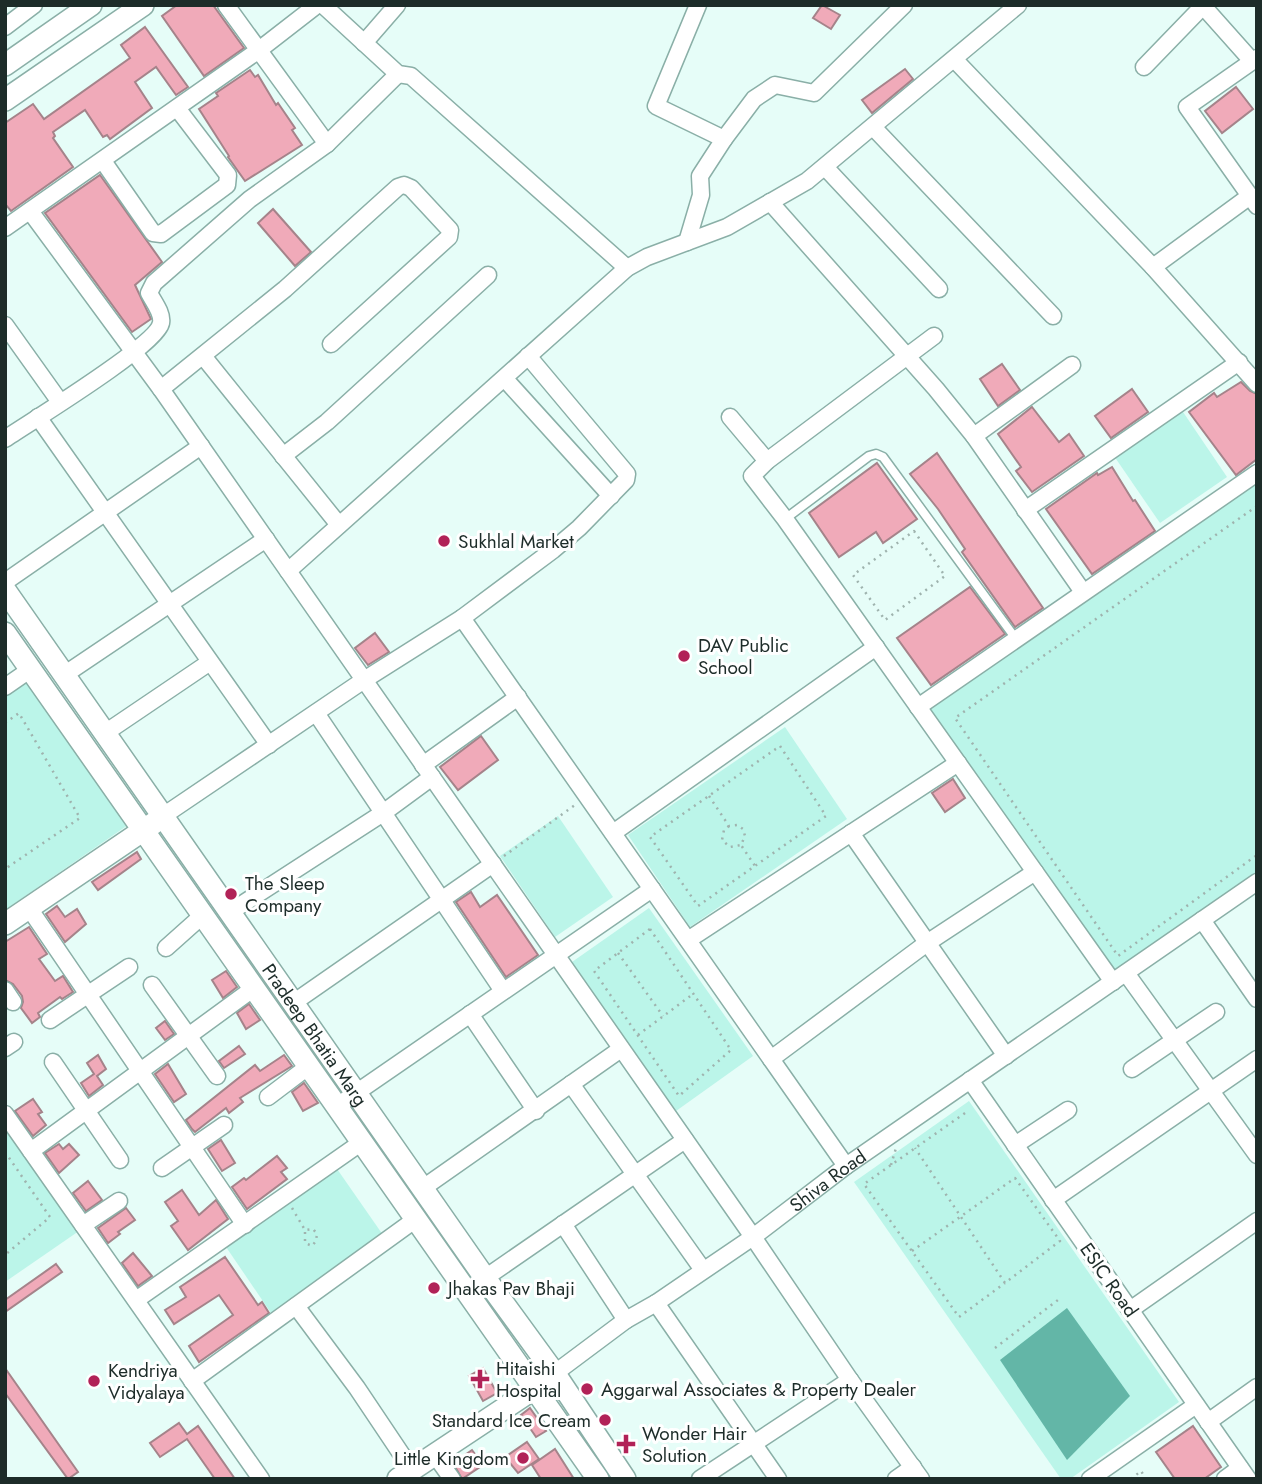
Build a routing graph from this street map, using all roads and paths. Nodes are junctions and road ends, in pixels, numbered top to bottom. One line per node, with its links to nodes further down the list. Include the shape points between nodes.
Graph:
1 (34, 5): 12 (street)
2 (91, 5): 17 (street)
3 (142, 5): 20 (street)
4 (226, 5): 14 (street)
5 (317, 5): 14 (street)
6 (323, 5): 13 (street)
7 (397, 5): 13 (street)
8 (698, 5): 23 (street, via 656,106)
9 (904, 5): 23 (street, via 814,93 775,85 754,100)
10 (1018, 5): 15 (street)
11 (1204, 5): 16 (street); 18 (street)
12 (5, 27)
13 (364, 43): 19 (street)
14 (259, 50): 21 (street); 24 (street)
15 (954, 59): 22 (street); 32 (street)
16 (1254, 59): 27 (street, via 1187,107)
17 (5, 65)
18 (1144, 67)
19 (398, 74): 24 (street); 33 (street, via 411,76)
20 (5, 100)
21 (177, 108): 25 (street); 25 (street, via 228,175 227,185 162,234 153,233)
22 (873, 127): 26 (street); 36 (street)
23 (724, 139): 31 (street, via 700,176 701,195)
24 (327, 144): 40 (street, via 250,199 154,283 149,293 161,322)
25 (103, 161): 29 (street)
26 (825, 167): 28 (street); 35 (street)
27 (1253, 201): 32 (street)
28 (770, 202): 31 (street, via 727,227); 43 (street)
29 (30, 211): 30 (street); 40 (street)
30 (5, 228)
31 (687, 242): 33 (street)
32 (1153, 267): 44 (street)
33 (627, 268): 42 (street)
34 (488, 275): 55 (street, via 327,422)
35 (939, 289)
36 (1053, 316)
37 (5, 325): 49 (street)
38 (934, 336): 43 (street)
39 (331, 344): 41 (street, via 450,237 450,230 411,188 398,187 285,289)
40 (133, 353): 48 (street); 49 (street)
41 (203, 355): 48 (street); 55 (street)
42 (528, 356): 46 (street); 58 (street, via 627,474)
43 (905, 356): 52 (street); 56 (street)
44 (1239, 362): 47 (street); 60 (street)
45 (1072, 365): 52 (street)
46 (505, 379): 58 (street); 63 (street)
47 (1257, 384)
48 (161, 389): 54 (street)
49 (60, 402): 50 (street)
50 (38, 416): 53 (street); 61 (street)
51 (730, 417): 56 (street)
52 (974, 436): 60 (street)
53 (5, 439)
54 (201, 446): 61 (street); 65 (street)
55 (283, 456): 63 (street)
56 (767, 461): 62 (street, via 752,476)
57 (1257, 473): 69 (street)
58 (611, 496): 71 (street, via 554,550)
59 (1257, 506): 97 (path, via 955,718 1118,956)
60 (1026, 510): 69 (street)
61 (106, 512): 67 (street); 70 (street)
62 (786, 519): 73 (lane, via 869,456 883,457); 74 (street)
63 (339, 525): 66 (street)
64 (914, 531): 64 (path, via 945,576 885,620 853,575)
65 (266, 540): 66 (street); 70 (street)
66 (288, 571): 78 (street)
67 (5, 582)
68 (5, 590): 77 (street, Pradeep Bhatia Marg)
69 (1083, 592): 73 (street)
70 (170, 604): 75 (street); 77 (street)
71 (462, 618): 78 (street); 80 (street)
72 (5, 633): 76 (street, Pradeep Bhatia Marg)
73 (1016, 639): 81 (street)
74 (876, 647): 81 (street); 94 (street)
75 (210, 662): 84 (street); 85 (street)
76 (31, 669): 79 (street); 93 (street, Pradeep Bhatia Marg)
77 (64, 675): 84 (street, Pradeep Bhatia Marg)
78 (364, 680): 82 (street); 87 (street)
79 (5, 687)
80 (518, 697): 87 (street); 88 (street)
81 (918, 707): 86 (street)
82 (316, 713): 85 (street); 90 (street)
83 (5, 723): 100 (path, via 19,713 80,818)
84 (105, 733): 91 (street, Pradeep Bhatia Marg)
85 (269, 745): 91 (street)
86 (958, 763): 95 (street); 101 (street)
87 (427, 771): 90 (street); 98 (street)
88 (587, 796): 94 (street); 98 (path)
89 (709, 796): 92 (path); 99 (path, via 650,838 698,906); 99 (path, via 780,746 826,816)
90 (383, 813): 104 (street); 106 (street)
91 (163, 816): 93 (street); 106 (street, Pradeep Bhatia Marg)
92 (729, 826): 96 (path, via 743,829); 96 (path, via 722,839 730,847)
93 (143, 830): 105 (street); 107 (street, Pradeep Bhatia Marg)
94 (613, 833): 103 (street)
95 (851, 833): 110 (street); 111 (street)
96 (741, 845): 99 (path)
97 (1257, 855)
98 (493, 864): 104 (street); 114 (street)
99 (755, 866)
100 (5, 869)
101 (1035, 872): 111 (street); 116 (street)
102 (1257, 881): 108 (street, Shiva Road)
103 (652, 889): 110 (street); 114 (street)
104 (442, 900): 119 (street); 123 (street)
105 (29, 908): 109 (street); 120 (street)
106 (230, 912): 123 (street, Pradeep Bhatia Marg)
107 (203, 915): 112 (street); 118 (street, Pradeep Bhatia Marg)
108 (1202, 920): 116 (street, Shiva Road); 122 (street)
109 (5, 924)
110 (688, 940): 133 (street)
111 (927, 943): 132 (street); 133 (street)
112 (166, 948)
113 (618, 953): 121 (path, via 650,929); 126 (path); 129 (path, via 594,971)
114 (556, 955): 119 (street); 131 (street)
115 (129, 967): 120 (street)
116 (1120, 977): 130 (street); 132 (street, Shiva Road)
117 (152, 985): 128 (street)
118 (254, 988): 128 (street); 136 (street, Pradeep Bhatia Marg)
119 (503, 991): 125 (street)
120 (88, 994): 127 (street); 138 (street)
121 (694, 994): 126 (path); 129 (path, via 731,1050 679,1096)
122 (1257, 999)
123 (293, 1003): 143 (street, Pradeep Bhatia Marg)
124 (1216, 1012): 130 (street)
125 (470, 1014): 143 (street); 148 (street)
126 (663, 1016): 129 (path)
127 (50, 1020)
128 (189, 1035): 138 (street); 139 (street)
129 (638, 1035)
130 (1175, 1041): 137 (street); 142 (street)
131 (621, 1048): 141 (street); 152 (street)
132 (1006, 1056): 140 (street, Shiva Road)
133 (771, 1059): 161 (street)
134 (1257, 1059): 142 (street)
135 (53, 1062): 147 (street)
136 (309, 1066): 144 (street); 145 (street, Pradeep Bhatia Marg)
137 (1132, 1069)
138 (139, 1072): 147 (street); 155 (street)
139 (217, 1076)
140 (970, 1080): 154 (street, ESIC Road); 161 (street, Shiva Road)
141 (571, 1084): 148 (street); 163 (street)
142 (1210, 1091): 159 (street); 165 (street)
143 (356, 1093): 145 (street); 164 (street, Pradeep Bhatia Marg)
144 (268, 1097)
145 (337, 1106): 153 (street, Pradeep Bhatia Marg)
146 (1068, 1110): 154 (street)
147 (86, 1111): 157 (street); 160 (street)
148 (536, 1111): 164 (street)
149 (965, 1113): 156 (path)
150 (5, 1114): 157 (street)
151 (224, 1125): 155 (street)
152 (685, 1140): 163 (street); 175 (street)
153 (362, 1142): 169 (street, Pradeep Bhatia Marg); 171 (street)
154 (1015, 1145): 165 (street, ESIC Road)
155 (191, 1148): 162 (street); 171 (street)
156 (915, 1148): 168 (path); 176 (path, via 864,1184)
157 (31, 1151): 173 (street)
158 (5, 1152): 177 (path, via 50,1217)
159 (1257, 1156)
160 (120, 1160)
161 (846, 1166): 175 (street, Shiva Road)
162 (162, 1168)
163 (634, 1175): 172 (street); 178 (street)
164 (423, 1188): 179 (street, Pradeep Bhatia Marg)
165 (1053, 1200): 185 (street, ESIC Road)
166 (120, 1201): 173 (street)
167 (290, 1205): 174 (path)
168 (960, 1217): 176 (path); 180 (path); 180 (path, via 1015,1178 1060,1241)
169 (416, 1219): 184 (street); 192 (street, Pradeep Bhatia Marg)
170 (1257, 1222): 185 (street)
171 (244, 1224): 181 (street)
172 (564, 1224): 179 (street); 186 (street)
173 (83, 1225): 181 (street)
174 (305, 1230): 174 (path, via 317,1234 312,1246 305,1242)
175 (753, 1237): 178 (street, Shiva Road); 189 (street)
176 (912, 1251): 180 (path, via 959,1317)
177 (5, 1255)
178 (702, 1270): 183 (street, Shiva Road)
179 (485, 1278): 188 (street, Pradeep Bhatia Marg)
180 (1005, 1283)
181 (136, 1300): 190 (street)
182 (1058, 1300): 187 (path)
183 (656, 1303): 186 (street, Shiva Road); 195 (street)
184 (296, 1306): 190 (street); 199 (street, via 357,1388)
185 (1130, 1310): 193 (street, ESIC Road)
186 (626, 1320): 188 (street, Shiva Road)
187 (995, 1348)
188 (555, 1374): 192 (street, Shiva Road); 203 (street, Pradeep Bhatia Marg)
189 (850, 1380): 195 (street); 197 (street)
190 (192, 1381): 200 (street)
191 (1257, 1387): 194 (street)
192 (535, 1388): 196 (street, Shiva Road); 202 (street, Pradeep Bhatia Marg)
193 (1196, 1405): 194 (street, ESIC Road); 207 (street)
194 (1208, 1422): 198 (street, ESIC Road)
195 (752, 1444): 204 (street); 205 (street)
196 (435, 1455): 199 (street, Shiva Road); 201 (street)
197 (917, 1473): 206 (street)
198 (1244, 1473): 210 (street)
199 (405, 1474)
200 (261, 1479)
201 (452, 1479)
202 (598, 1479)
203 (625, 1479)
204 (700, 1479)
205 (778, 1479)
206 (896, 1479)
207 (1090, 1479)
208 (1131, 1479): 209 (path, via 1141,1471)
209 (1146, 1479)
210 (1225, 1479)

